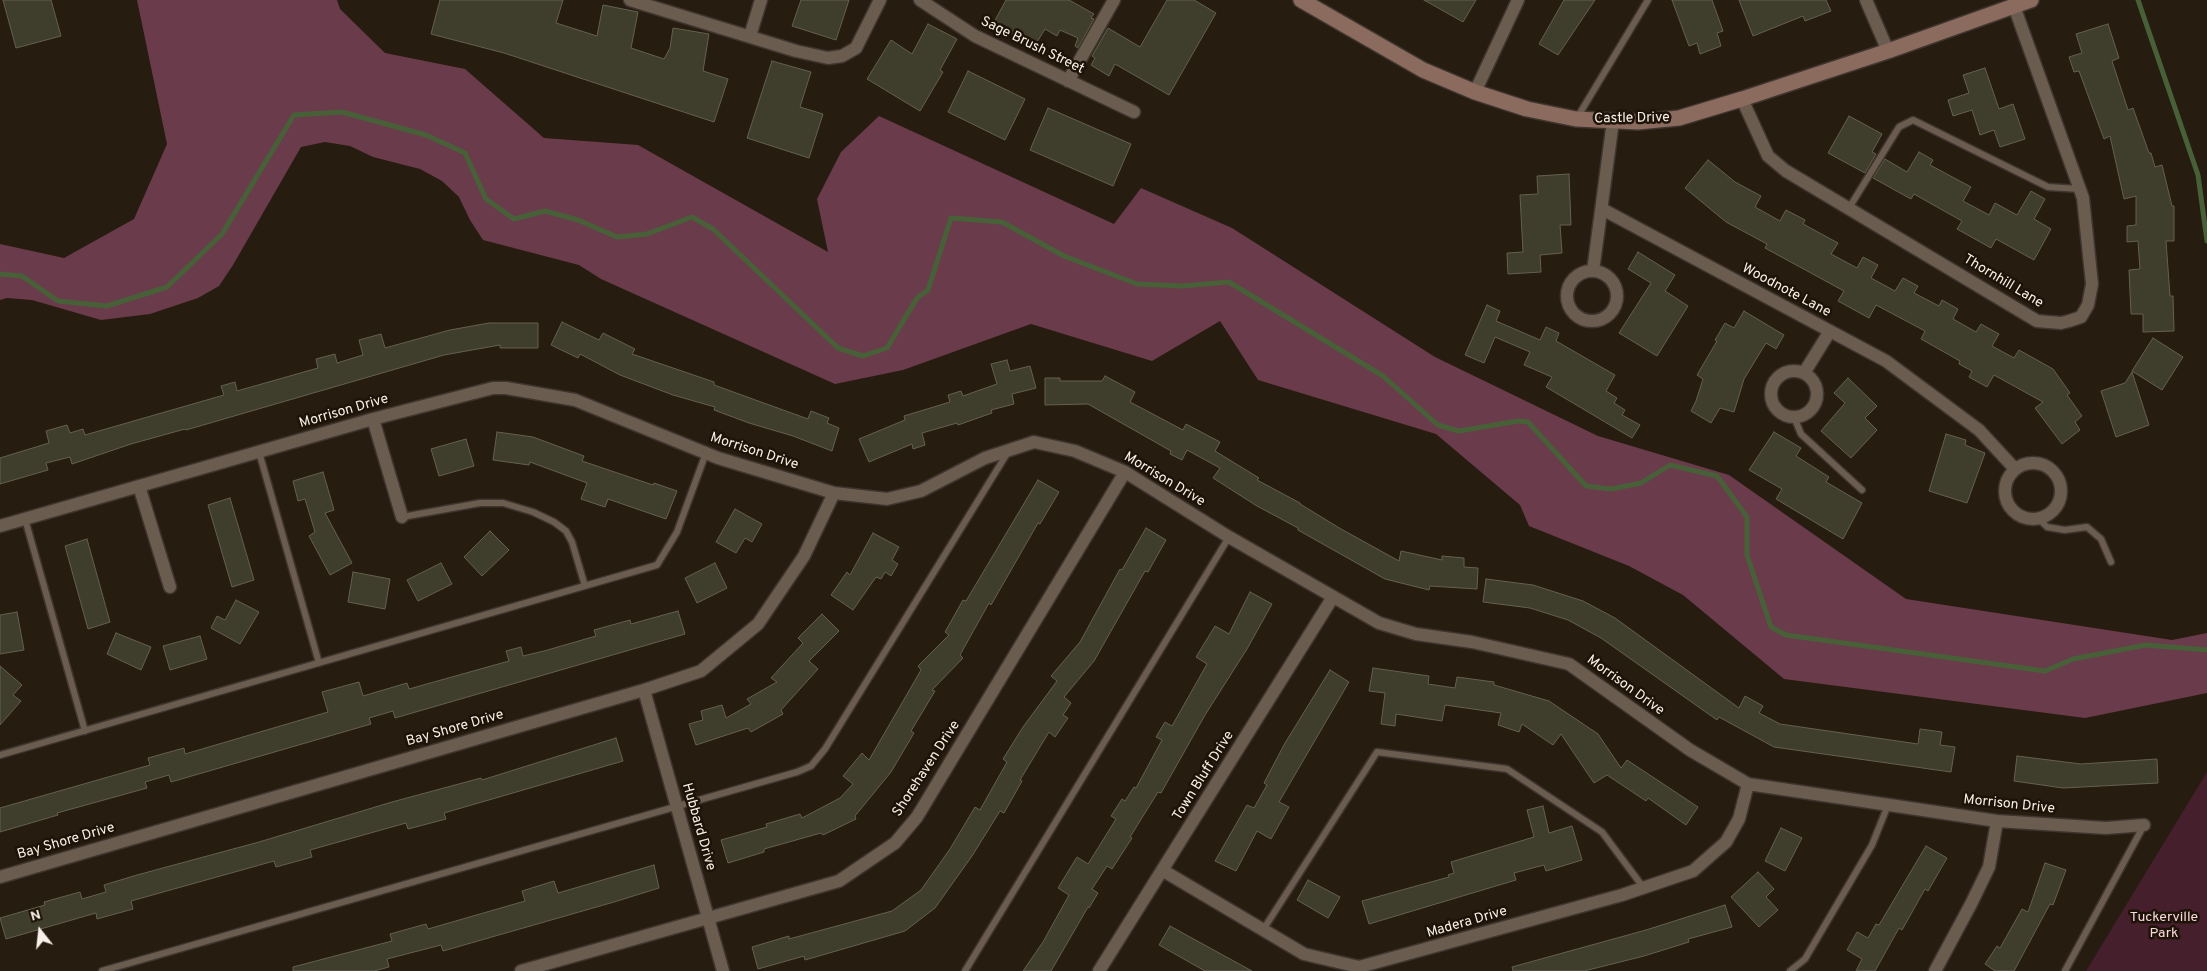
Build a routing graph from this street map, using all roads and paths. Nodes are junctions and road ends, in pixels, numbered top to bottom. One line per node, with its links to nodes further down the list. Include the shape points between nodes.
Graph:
1 (630, 0): 12 (street)
2 (761, 0): 12 (street)
3 (880, 0): 12 (street, via 856,48 842,56 828,58)
4 (920, 0): 14 (street, Sage Brush Street, via 975,36)
5 (1114, 0): 14 (street)
6 (1301, 0): 15 (main road, Castle Drive, via 1424,70)
7 (1518, 0): 15 (street)
8 (1648, 0): 18 (lane)
9 (1866, 0): 13 (street)
10 (2030, 0): 11 (main road, Castle Drive)
11 (2014, 6): 13 (main road, Castle Drive); 20 (street, Thornhill Lane)
12 (750, 36)
13 (1888, 51): 16 (main road, Castle Drive)
14 (1068, 82): 17 (street, Sage Brush Street)
15 (1475, 92): 18 (main road, Castle Drive, via 1528,109)
16 (1742, 99): 19 (main road, Castle Drive, via 1680,118); 21 (street, Thornhill Lane, via 1768,156 1786,171)
17 (1134, 112)
18 (1576, 119): 19 (main road, Castle Drive)
19 (1614, 121): 22 (street)
20 (2080, 189): 21 (lane, via 2048,187 1913,120 1899,126); 21 (street, Thornhill Lane, via 2092,284 2088,305 2081,317 2061,323 2037,321)
21 (1849, 208)
22 (1602, 209): 23 (street); 24 (street, Woodnote Lane)
23 (1593, 271): 23 (street, via 1577,276 1571,282 1567,298 1574,314 1589,321 1597,321 1612,313 1618,298 1608,276)
24 (1830, 331): 25 (street); 31 (street, Woodnote Lane, via 1886,362 1979,430)
25 (1804, 373): 26 (street, via 1815,383 1817,399 1809,412); 26 (street, via 1789,371 1772,386 1771,400 1775,407)
26 (1794, 417): 34 (lane, via 1801,434)
27 (372, 419): 29 (street, Morrison Drive); 30 (street, Morrison Drive, via 493,388 506,388 575,400); 36 (street)
28 (1010, 450): 32 (street, Morrison Drive, via 1034,442 1075,451); 35 (street, Morrison Drive, via 985,458 922,491 887,499); 50 (lane, via 825,749 811,766)
29 (259, 452): 33 (street, Morrison Drive); 45 (lane)
30 (706, 453): 35 (street, Morrison Drive); 42 (lane, via 677,532 657,565)
31 (2015, 469): 37 (street, via 2006,484 2008,501 2019,514); 37 (street, via 2024,464 2043,464 2058,476 2061,486 2058,504)
32 (1125, 472): 40 (street, Morrison Drive); 57 (street, Shorehaven Drive, via 917,817 895,843 839,881)
33 (139, 486): 38 (street, Morrison Drive); 43 (street)
34 (1862, 490)
35 (834, 493): 46 (street, Bay Shore Drive, via 804,556 758,624 701,671)
36 (402, 517): 42 (lane, via 480,503 503,503 533,512 566,531)
37 (2038, 518): 41 (lane, via 2048,526 2065,530 2087,527 2101,539)
38 (25, 519): 39 (street, Morrison Drive); 47 (lane)
39 (0, 526)
40 (1229, 538): 44 (street, Morrison Drive); 62 (lane)
41 (2111, 562)
42 (585, 586): 45 (lane)
43 (170, 587)
44 (1333, 597): 49 (street, Morrison Drive, via 1379,623 1416,634 1472,642 1569,664 1690,750); 54 (street, Town Bluff Drive)
45 (319, 663): 47 (lane)
46 (644, 690): 50 (street, Hubbard Drive); 55 (street, Bay Shore Drive)
47 (85, 731): 48 (lane)
48 (0, 755)
49 (1748, 784): 51 (street, Morrison Drive); 56 (street, Madera Drive, via 1739,819 1726,842 1693,871)
50 (676, 805): 57 (street, Hubbard Drive); 59 (lane)
51 (1888, 805): 52 (street, Morrison Drive); 64 (lane, via 1872,845 1805,959)
52 (1996, 821): 53 (street, Morrison Drive, via 2106,828); 65 (street, via 1989,867)
53 (2144, 825): 66 (lane)
54 (1162, 870): 58 (street, Madera Drive); 63 (street, Town Bluff Drive)
55 (0, 877)
56 (1643, 888): 58 (street, Madera Drive, via 1359,967 1304,954); 58 (lane, via 1602,832 1508,769 1376,752)
57 (708, 917): 60 (street, Shorehaven Drive); 61 (street, Hubbard Drive)
58 (1264, 930)
59 (102, 971)
60 (521, 971)
61 (723, 971)
62 (964, 971)
63 (1099, 971)
64 (1790, 971)
65 (1935, 971)
66 (2065, 971)

